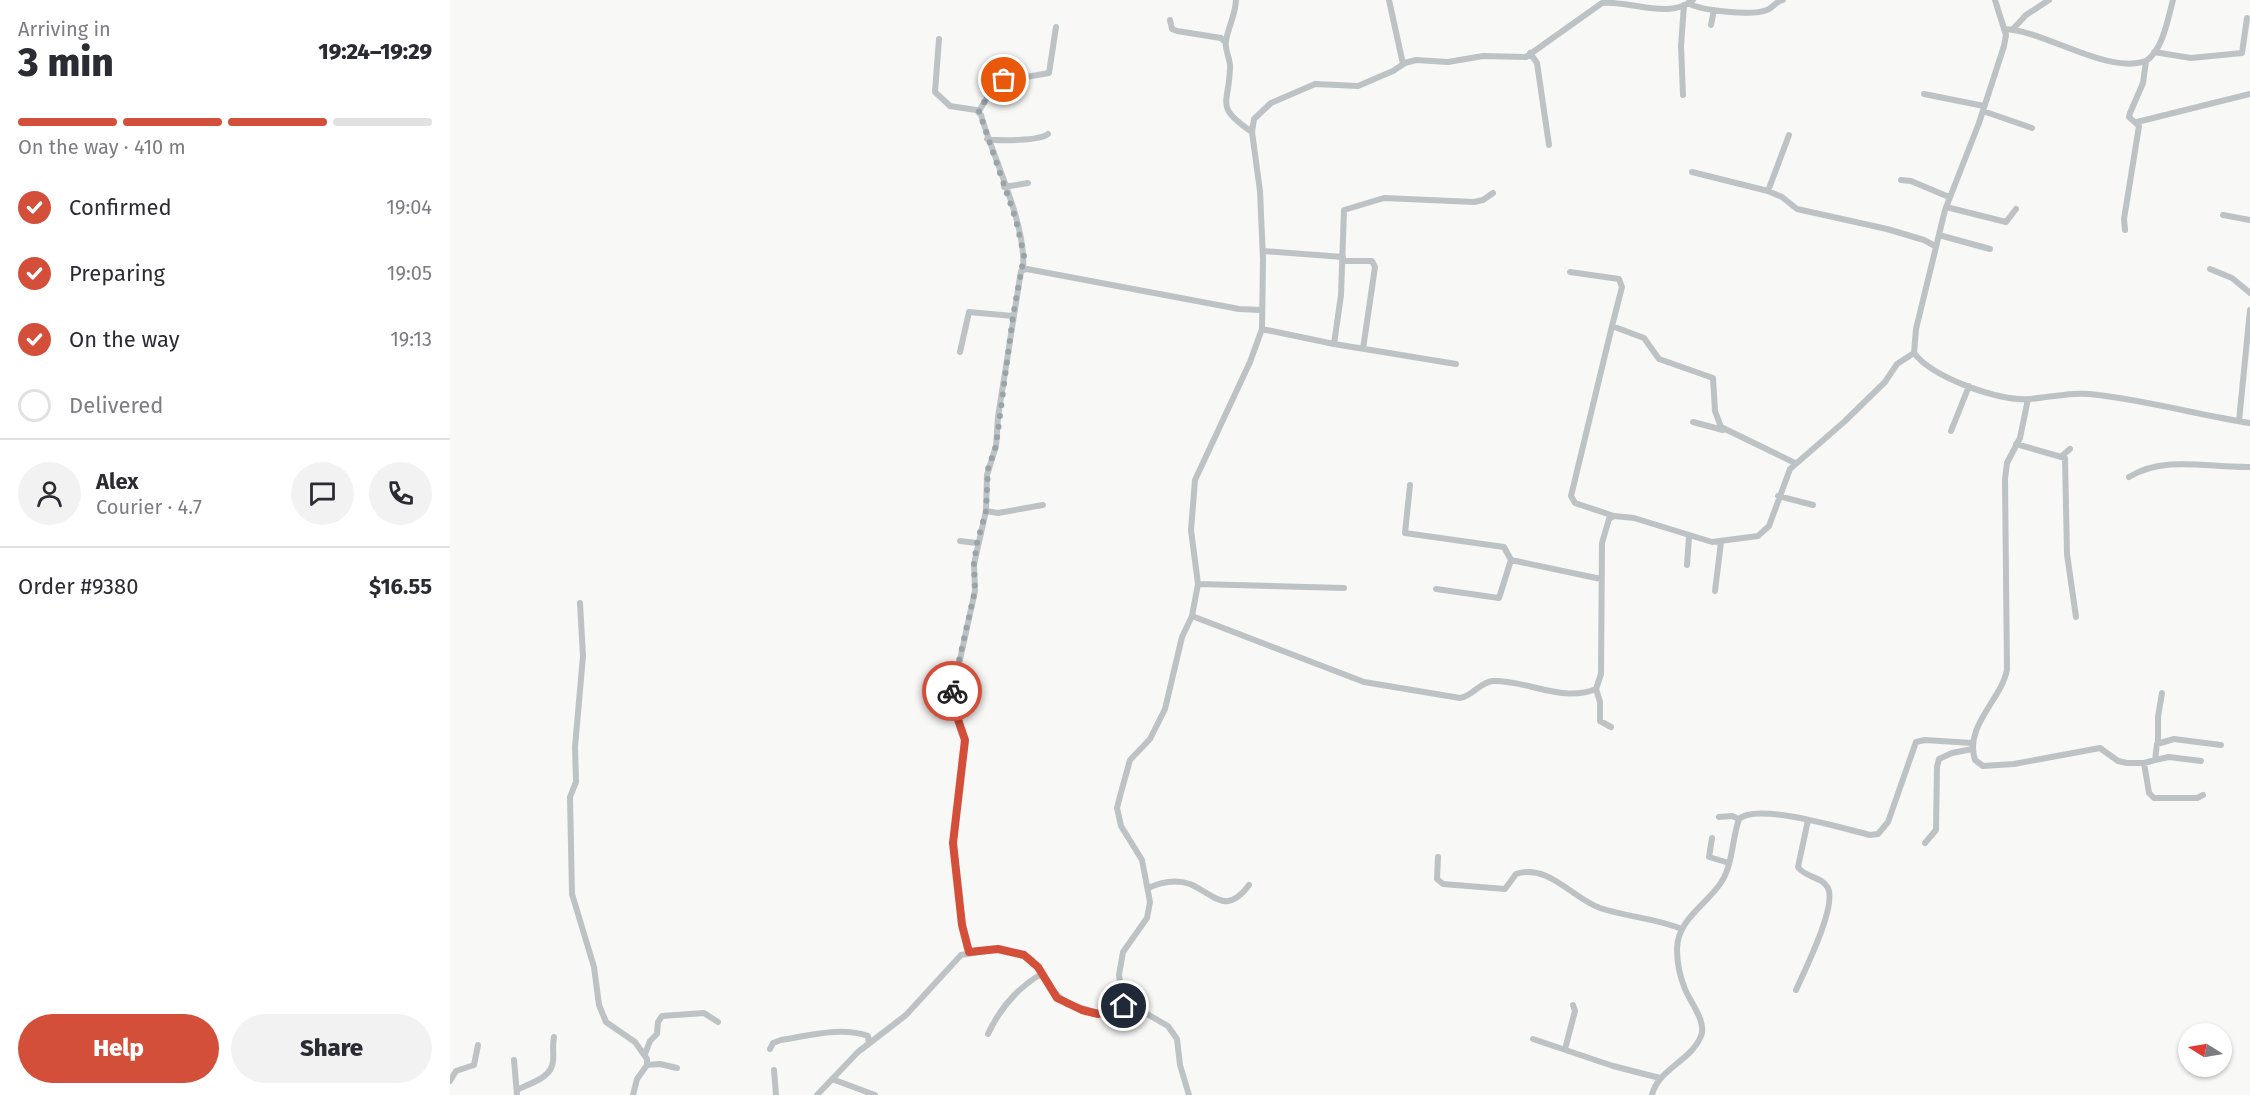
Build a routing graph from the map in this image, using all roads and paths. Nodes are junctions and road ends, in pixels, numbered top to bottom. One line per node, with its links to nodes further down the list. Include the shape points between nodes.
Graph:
1 (1236, 0): 16 (street, via 1233,24)
2 (1389, 0): 22 (street)
3 (1783, 0): 8 (street, via 1765,10)
4 (1995, 0): 13 (street)
5 (2049, 0): 14 (street, via 2025,15)
6 (2173, 0): 18 (street)
7 (1688, 3): 8 (street, via 1700,9); 19 (street, via 1656,8 1613,1 1602,3); 25 (street, via 1681,46)
8 (1714, 9): 11 (street)
9 (2247, 18): 20 (street)
10 (1170, 20): 16 (street, via 1172,29 1177,31)
11 (1711, 25)
12 (1056, 27): 27 (street, via 1048,73 997,82)
13 (2004, 29): 14 (street); 26 (street, via 2004,46)
14 (2013, 29): 21 (street, via 2075,52 2121,62)
15 (939, 39): 27 (street, via 935,92 950,106)
16 (1225, 42): 30 (street, via 1231,66 1225,102 1233,118)
17 (2250, 51): 20 (street)
18 (2154, 52): 20 (street, via 2191,58); 21 (street)
19 (1530, 53): 22 (street, via 1517,58 1483,56); 34 (street, via 1537,63)
20 (2242, 53)
21 (2146, 61): 28 (street, via 2143,83 2129,117)
22 (1403, 64): 30 (street, via 1358,86 1315,84 1289,95 1260,110 1253,120)
23 (1924, 93): 26 (street)
24 (2250, 94): 28 (street)
25 (1683, 95)
26 (1983, 108): 29 (street); 41 (street)
27 (979, 111): 33 (street)
28 (2137, 122): 46 (street)
29 (2032, 128)
30 (1252, 132): 50 (street)
31 (1048, 134): 33 (street, via 1036,139)
32 (1789, 135): 39 (street)
33 (987, 139): 38 (street)
34 (1549, 145)
35 (1692, 172): 39 (street)
36 (1901, 180): 41 (street)
37 (1028, 183): 38 (street)
38 (1004, 188): 52 (street, via 1020,238)
39 (1768, 191): 48 (street, via 1782,196 1797,209 1887,229)
40 (1493, 193): 51 (street, via 1474,202 1384,198 1349,207 1343,214)
41 (1950, 197): 42 (street)
42 (1946, 207): 43 (street, via 2006,222); 47 (street)
43 (2016, 209)
44 (2223, 215): 45 (street)
45 (2250, 220)
46 (2125, 230)
47 (1939, 235): 48 (street); 49 (street)
48 (1935, 246): 64 (street, via 1912,344)
49 (1990, 249)
50 (1263, 251): 51 (street); 56 (street)
51 (1343, 259): 61 (street); 62 (street, via 1372,261 1375,267)
52 (1023, 269): 56 (street); 58 (street)
53 (2210, 269): 55 (street, via 2232,278)
54 (1570, 272): 59 (street, via 1621,282)
55 (2250, 293)
56 (1261, 310): 60 (street)
57 (2250, 310): 69 (street)
58 (1013, 316): 63 (street, via 969,312); 83 (street, via 998,432 987,475)
59 (1612, 326): 71 (street, via 1644,338 1659,359 1713,378 1717,420); 84 (street, via 1571,496 1575,503)
60 (1262, 329): 61 (street); 92 (street, via 1195,480 1191,530)
61 (1334, 344): 62 (street)
62 (1363, 349): 65 (street)
63 (960, 352)
64 (1914, 353): 66 (street); 76 (street, via 1897,364 1885,382 1845,422)
65 (1456, 364)
66 (1969, 386): 67 (street, via 1994,395); 72 (street)
67 (2028, 399): 69 (street, via 2061,394 2098,395); 73 (street)
68 (1693, 422): 71 (street)
69 (2239, 422): 70 (street)
70 (2250, 423)
71 (1726, 430): 76 (street)
72 (1951, 431)
73 (2016, 444): 75 (street); 104 (street, via 2007,463 2006,479 2007,670)
74 (2070, 449): 75 (street)
75 (2064, 455): 98 (street, via 2067,554)
76 (1794, 463): 80 (street)
77 (2250, 467): 78 (street, via 2163,464)
78 (2129, 477)
79 (1410, 485): 89 (street, via 1405,533 1504,547)
80 (1778, 496): 82 (street); 87 (street, via 1771,521 1762,533)
81 (1042, 505): 83 (street, via 998,513)
82 (1813, 505)
83 (986, 511): 88 (street)
84 (1614, 516): 85 (street, via 1661,526); 91 (street, via 1604,533)
85 (1689, 537): 87 (street); 90 (street)
86 (960, 541): 88 (street)
87 (1721, 542): 95 (street)
88 (977, 543): 119 (street, via 975,591 952,696 965,740 953,843 962,925)
89 (1510, 560): 91 (street); 94 (street, via 1499,598)
90 (1687, 565)
91 (1601, 579): 99 (street, via 1601,674)
92 (1198, 584): 93 (street); 97 (street)
93 (1344, 588)
94 (1436, 589)
95 (1714, 591)
96 (580, 603): 132 (street, via 583,656 576,782 570,797 572,894 606,1022)
97 (1192, 616): 99 (street, via 1331,671 1384,687 1460,698 1488,682 1576,694); 117 (street, via 1182,637 1165,709 1150,739 1130,760 1117,808 1124,833 1143,860)
98 (2076, 617)
99 (1596, 689): 101 (street, via 1600,721)
100 (2162, 693): 102 (street)
101 (1611, 727)
102 (2158, 743): 103 (street, via 2174,739); 105 (street)
103 (2221, 745)
104 (1972, 746): 107 (street, via 1977,763 1983,766 2096,748 2118,761); 111 (street, via 1916,742 1888,822 1878,834); 113 (street, via 1939,759 1936,830)
105 (2155, 760): 106 (street, via 2169,757); 107 (street)
106 (2201, 761)
107 (2144, 763): 108 (street, via 2149,794 2154,798)
108 (2203, 795)
109 (1719, 817): 110 (street)
110 (1739, 819): 111 (street, via 1752,813); 115 (street)
111 (1808, 820): 121 (street, via 1798,867 1825,884 1830,894)
112 (1712, 838): 115 (street, via 1709,857)
113 (1925, 843)
114 (1438, 857): 118 (street, via 1437,879 1443,885 1505,889 1516,874 1535,872 1599,908)
115 (1729, 863): 118 (street, via 1722,882)
116 (1249, 885): 117 (street, via 1229,902 1219,902 1187,883 1158,883)
117 (1148, 888): 123 (street, via 1147,918 1126,944 1120,963 1119,985)
118 (1682, 928): 138 (street, via 1677,948 1679,965 1702,1032 1688,1055)
119 (969, 952): 120 (street, via 1011,951 1032,960); 128 (street, via 953,963 906,1015)
120 (1041, 974): 123 (street, via 1057,998 1082,1010 1098,1014); 125 (street, via 1021,986 996,1015)
121 (1796, 990)
122 (1573, 1005): 131 (street, via 1575,1011)
123 (1124, 1006): 145 (street, via 1140,1010 1173,1032)
124 (718, 1022): 132 (street, via 704,1014 662,1016)
125 (988, 1034)
126 (554, 1037): 140 (street, via 549,1072)
127 (1533, 1039): 131 (street)
128 (869, 1043): 130 (street, via 868,1036 836,1032 781,1040); 139 (street)
129 (478, 1045): 137 (street, via 474,1065 456,1071)
130 (770, 1049)
131 (1565, 1049): 138 (street)
132 (645, 1054): 134 (street)
133 (514, 1060): 140 (street)
134 (647, 1065): 135 (street); 141 (street, via 637,1079)
135 (677, 1068)
136 (774, 1070): 142 (street)
137 (450, 1078)
138 (1660, 1078): 146 (street)
139 (832, 1079): 143 (street); 144 (street)
140 (517, 1093)
141 (633, 1095)
142 (776, 1095)
143 (817, 1095)
144 (874, 1095)
145 (1189, 1095)
146 (1652, 1095)

